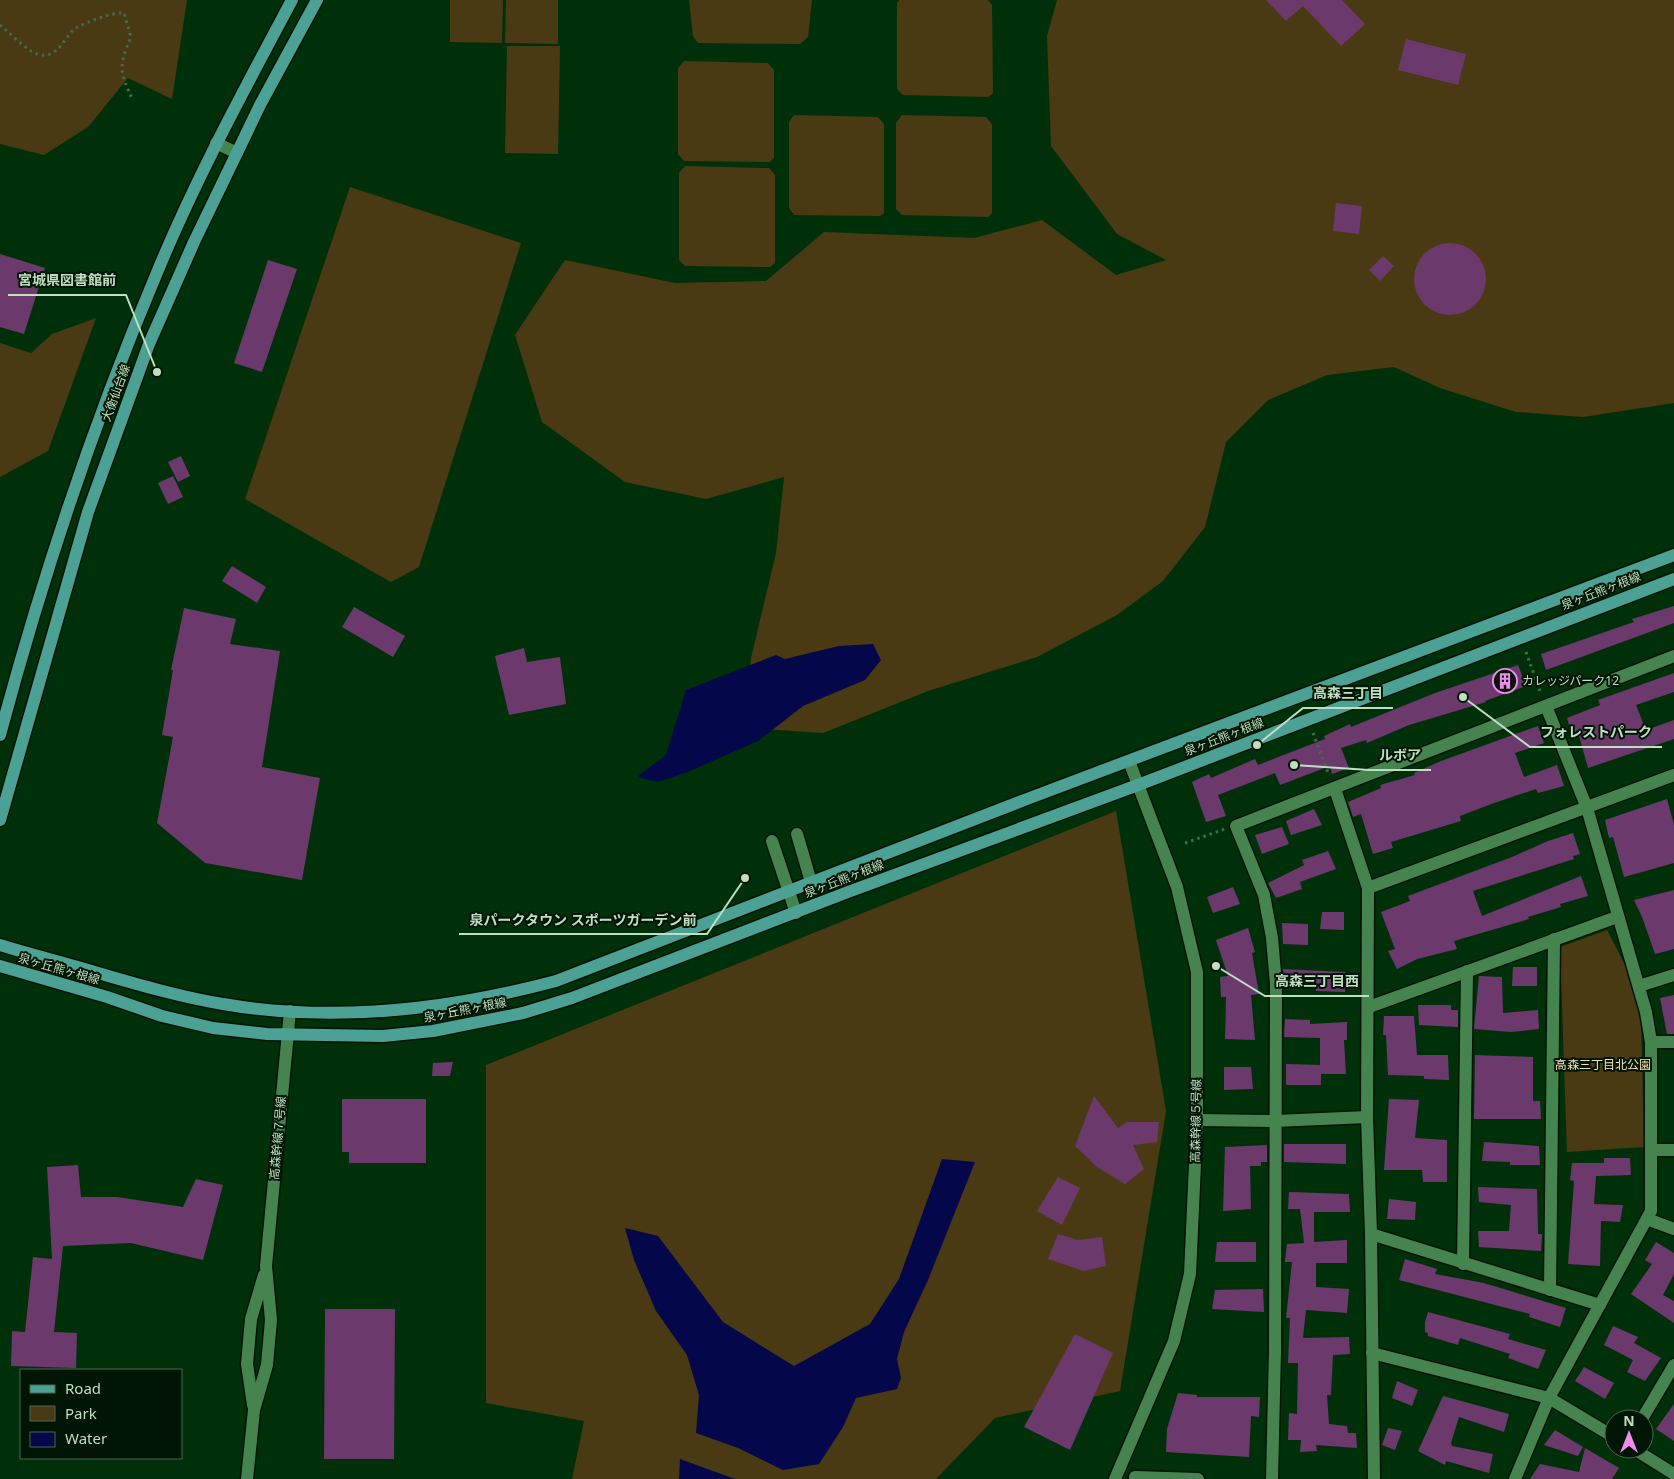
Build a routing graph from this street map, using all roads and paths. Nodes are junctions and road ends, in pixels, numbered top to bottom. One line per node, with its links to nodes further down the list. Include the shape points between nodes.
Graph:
1 (292, 0): 5 (main road, 大衡仙台線)
2 (318, 0): 6 (main road, 大衡仙台線)
3 (0, 25): 4 (path, via 36,54 47,54 62,47 74,29 115,13 124,14 132,37 121,74)
4 (132, 100)
5 (216, 143): 6 (street); 13 (main road, 大衡仙台線, via 156,273 81,467)
6 (237, 153): 19 (main road, 大衡仙台線, via 194,242 129,395 88,512)
7 (1674, 555): 14 (main road, 泉ヶ丘熊ヶ根線)
8 (1674, 578): 16 (main road, 泉ヶ丘熊ヶ根線)
9 (1526, 652): 11 (path)
10 (1674, 656): 11 (street)
11 (1546, 706): 17 (street); 18 (street)
12 (1313, 733): 17 (path)
13 (0, 735)
14 (1129, 761): 16 (street, 高森幹線５号線); 24 (main road, 泉ヶ丘熊ヶ根線)
15 (1673, 778): 18 (street)
16 (1138, 785): 27 (main road, 泉ヶ丘熊ヶ根線); 41 (street, 高森幹線５号線, via 1177,887 1197,972)
17 (1335, 789): 20 (street); 25 (street)
18 (1587, 808): 25 (street); 28 (street)
19 (0, 820)
20 (1236, 826): 23 (path); 42 (street, via 1264,895 1272,938 1276,984)
21 (797, 834): 24 (street)
22 (772, 842): 26 (street)
23 (1185, 843)
24 (811, 882): 26 (main road, 泉ヶ丘熊ヶ根線)
25 (1368, 888): 35 (street)
26 (788, 892): 27 (street); 36 (main road, 泉ヶ丘熊ヶ根線, via 556,981 504,995 402,1010)
27 (796, 913): 37 (main road, 泉ヶ丘熊ヶ根線, via 572,998 523,1013 433,1031 383,1036)
28 (1617, 917): 29 (street); 34 (street)
29 (1554, 939): 32 (street); 50 (street)
30 (0, 945): 36 (main road, 泉ヶ丘熊ヶ根線, via 152,990 225,1005)
31 (0, 966): 37 (main road, 泉ヶ丘熊ヶ根線, via 162,1016 214,1028)
32 (1467, 970): 35 (street); 48 (street)
33 (1674, 975): 34 (street)
34 (1639, 986): 38 (street)
35 (1369, 1007): 40 (street)
36 (290, 1012): 37 (street, 高森幹線７号線)
37 (288, 1035): 49 (street, 高森幹線７号線)
38 (1651, 1042): 39 (street); 43 (street)
39 (1674, 1042)
40 (1367, 1117): 42 (street); 47 (street)
41 (1197, 1120): 42 (street); 62 (street, 高森幹線５号線, via 1190,1274 1174,1341)
42 (1275, 1121): 64 (street)
43 (1651, 1150): 44 (street); 45 (street, via 1651,1211)
44 (1674, 1150)
45 (1647, 1218): 46 (street); 51 (street)
46 (1674, 1229)
47 (1372, 1234): 48 (street); 52 (street)
48 (1462, 1264): 50 (street)
49 (266, 1266): 56 (street, 高森幹線７号線, via 271,1320 268,1356); 56 (street, 高森幹線７号線, via 251,1319 247,1364)
50 (1550, 1290): 51 (street)
51 (1600, 1305): 54 (street)
52 (1372, 1353): 54 (street); 65 (street)
53 (1674, 1364): 55 (street)
54 (1549, 1398): 57 (street); 66 (street)
55 (1648, 1409)
56 (254, 1410): 61 (street, 高森幹線７号線)
57 (1604, 1431)
58 (1650, 1459): 59 (street)
59 (1674, 1474)
60 (1136, 1477): 63 (street)
61 (247, 1479)
62 (1115, 1479)
63 (1198, 1479)
64 (1272, 1479)
65 (1374, 1479)
66 (1515, 1479)

